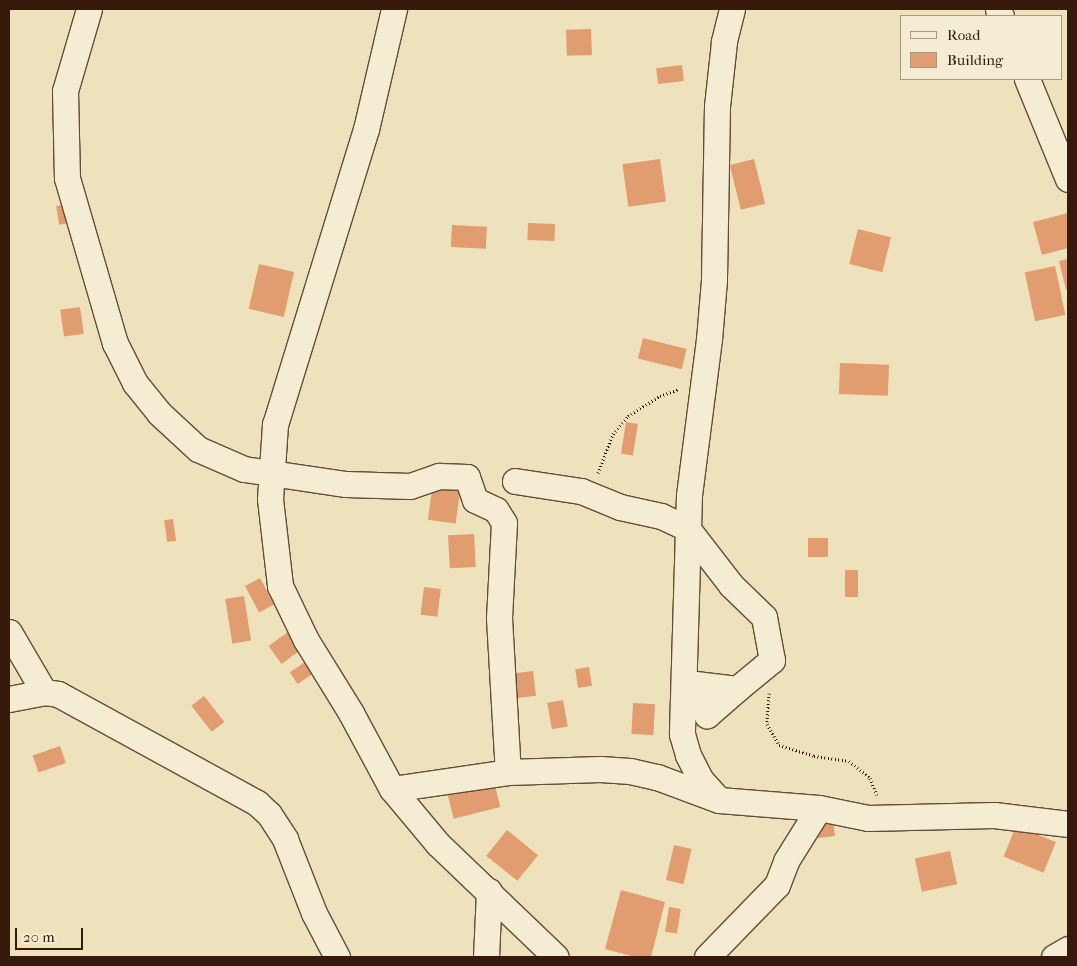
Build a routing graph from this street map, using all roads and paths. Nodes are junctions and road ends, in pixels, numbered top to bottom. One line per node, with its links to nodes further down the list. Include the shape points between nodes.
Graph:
1 (89, 9): 7 (street, via 65,91 65,159 72,201 94,264 115,343 135,383 182,437 218,460 244,469)
2 (394, 9): 7 (street, via 366,129 275,424)
3 (732, 9): 6 (street, via 719,71 714,280)
4 (1027, 80): 5 (street)
5 (1068, 179)
6 (705, 382): 8 (path, via 660,396 628,416 613,434); 10 (street)
7 (270, 472): 15 (street, via 346,484 410,486 439,476 467,477 476,500 500,514 504,523 500,653); 16 (street, via 280,586 290,612)
8 (594, 480)
9 (515, 481): 10 (street, via 581,491 620,507 661,516)
10 (687, 528): 12 (street, via 731,585 764,617 772,660); 17 (street, via 682,734 688,756 701,780)
11 (9, 632): 13 (street)
12 (737, 690)
13 (44, 692): 14 (street); 22 (street, via 70,700 262,807 285,839 314,913)
14 (9, 699)
15 (508, 772): 16 (street); 17 (street, via 630,771 657,777)
16 (392, 789): 20 (street, via 438,844)
17 (719, 800): 18 (street)
18 (819, 808): 19 (street, via 868,818 994,815); 25 (street, via 786,861 777,885)
19 (1068, 824)
20 (489, 891): 23 (street); 24 (street)
21 (1068, 949): 26 (street)
22 (337, 957)
23 (486, 957)
24 (556, 957)
25 (707, 957)
26 (1054, 957)

